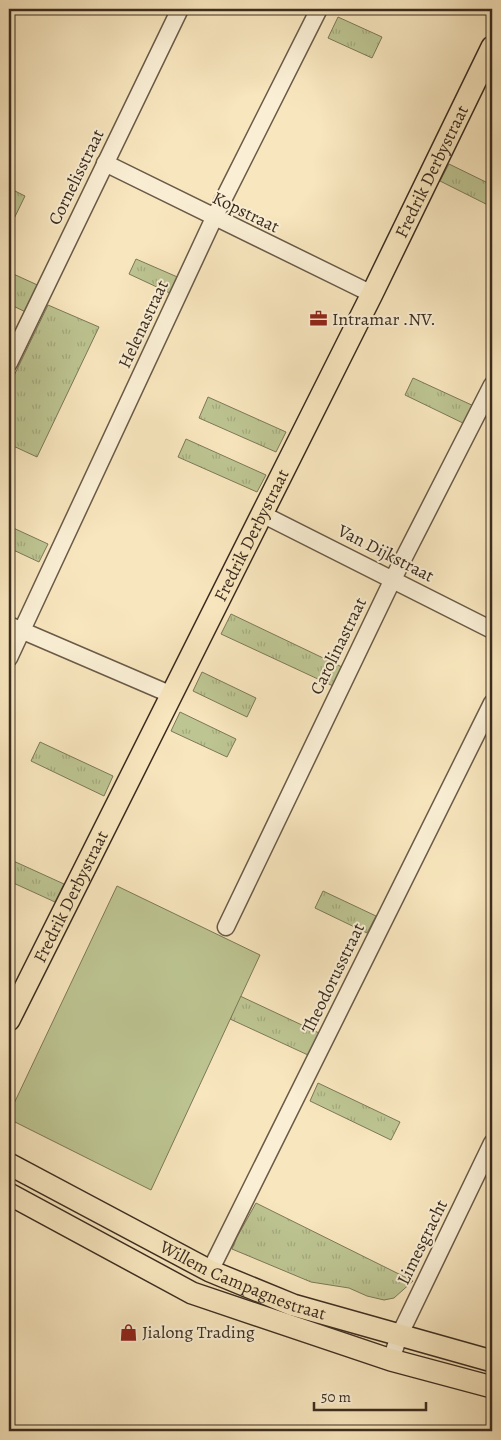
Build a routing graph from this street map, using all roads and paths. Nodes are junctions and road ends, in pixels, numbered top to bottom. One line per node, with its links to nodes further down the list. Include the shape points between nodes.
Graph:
1 (180, 9): 4 (street, Cornelisstraat)
2 (319, 9): 5 (street, Helenastraat)
3 (492, 47): 6 (main road, Fredrik Derbystraat)
4 (105, 163): 5 (street, Kopstraat); 7 (street, Cornelisstraat)
5 (214, 218): 6 (street, Kopstraat); 11 (street, Helenastraat)
6 (372, 294): 9 (main road, Fredrik Derbystraat)
7 (9, 362)
8 (492, 385): 10 (street, Carolinastraat)
9 (262, 514): 10 (street, Van Dijkstraat); 14 (main road, Fredrik Derbystraat)
10 (393, 579): 12 (street, Van Dijkstraat); 16 (street, Carolinastraat)
11 (15, 628): 13 (street, Helenastraat); 14 (street)
12 (492, 630)
13 (9, 658)
14 (172, 695): 17 (main road, Fredrik Derbystraat)
15 (492, 703): 21 (street, Theodorusstraat)
16 (226, 927)
17 (9, 1020)
18 (492, 1143): 22 (street, Limesgracht)
19 (9, 1164): 21 (main road, Willem Campagnestraat)
20 (9, 1194): 23 (main road, Willem Campagnestraat, via 192,1293)
21 (210, 1270): 22 (main road, Willem Campagnestraat, via 293,1305)
22 (399, 1336): 23 (street, Limesgracht); 24 (main road, Willem Campagnestraat)
23 (391, 1360): 25 (main road, Willem Campagnestraat)
24 (492, 1362)
25 (492, 1387)

